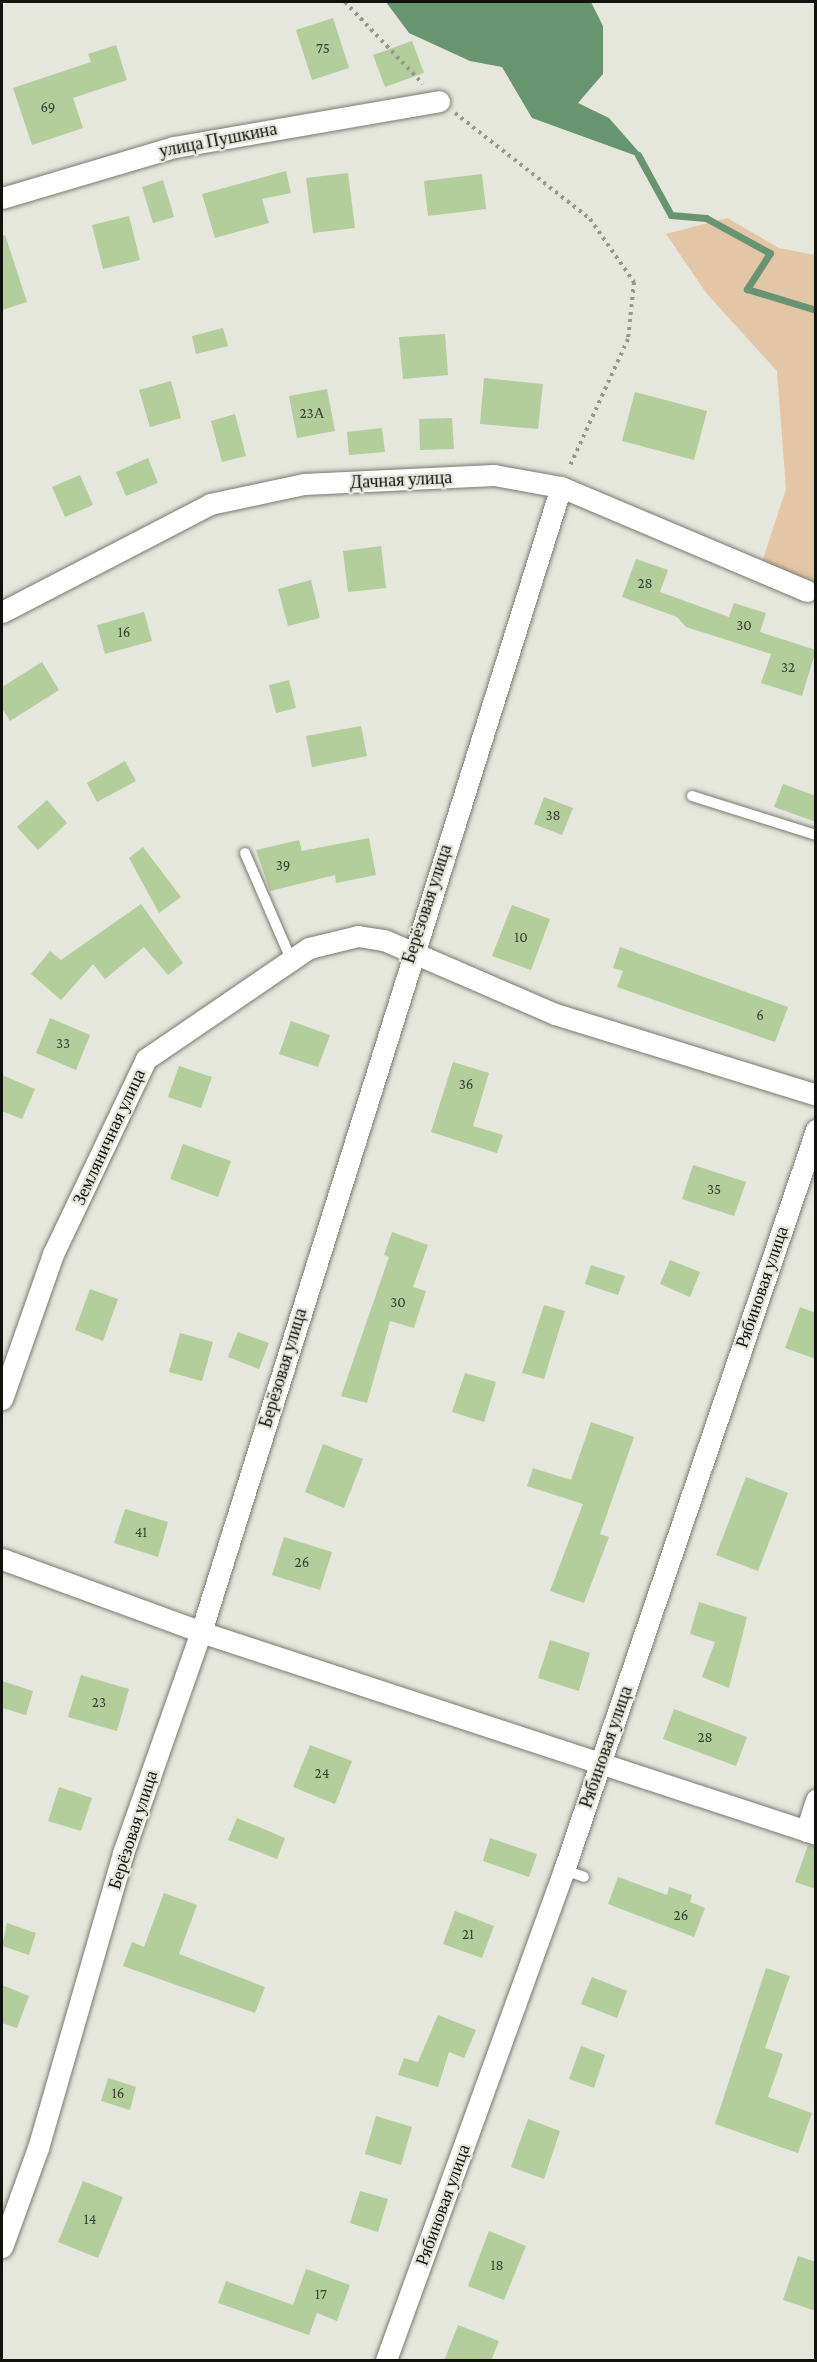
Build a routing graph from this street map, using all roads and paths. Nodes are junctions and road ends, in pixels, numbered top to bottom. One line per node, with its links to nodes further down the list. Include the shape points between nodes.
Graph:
1 (345, 2): 2 (path)
2 (439, 101): 3 (street, улица Пушкина, via 174,147); 4 (path, via 590,219 634,282 628,339)
3 (2, 198)
4 (561, 487): 5 (street, Дачная улица); 6 (street, Дачная улица, via 494,475 304,484 210,504); 10 (street, Берёзовая улица)
5 (807, 591)
6 (2, 612)
7 (692, 796): 8 (lane)
8 (816, 835)
9 (245, 853): 11 (lane)
10 (411, 955): 11 (street, Земляничная улица, via 384,940 358,936); 12 (street, Земляничная улица, via 555,1014); 16 (street, Берёзовая улица)
11 (290, 957): 14 (street, Земляничная улица, via 146,1059 53,1254)
12 (816, 1095)
13 (816, 1130): 17 (street, Рябиновая улица)
14 (2, 1399)
15 (2, 1559): 16 (street)
16 (201, 1632): 17 (street); 22 (street, Берёзовая улица, via 123,1853 38,2148)
17 (602, 1760): 19 (street); 20 (street, Рябиновая улица)
18 (816, 1800): 19 (street)
19 (811, 1833)
20 (564, 1870): 21 (lane); 23 (street, Рябиновая улица)
21 (584, 1877)
22 (2, 2247)
23 (386, 2361)

